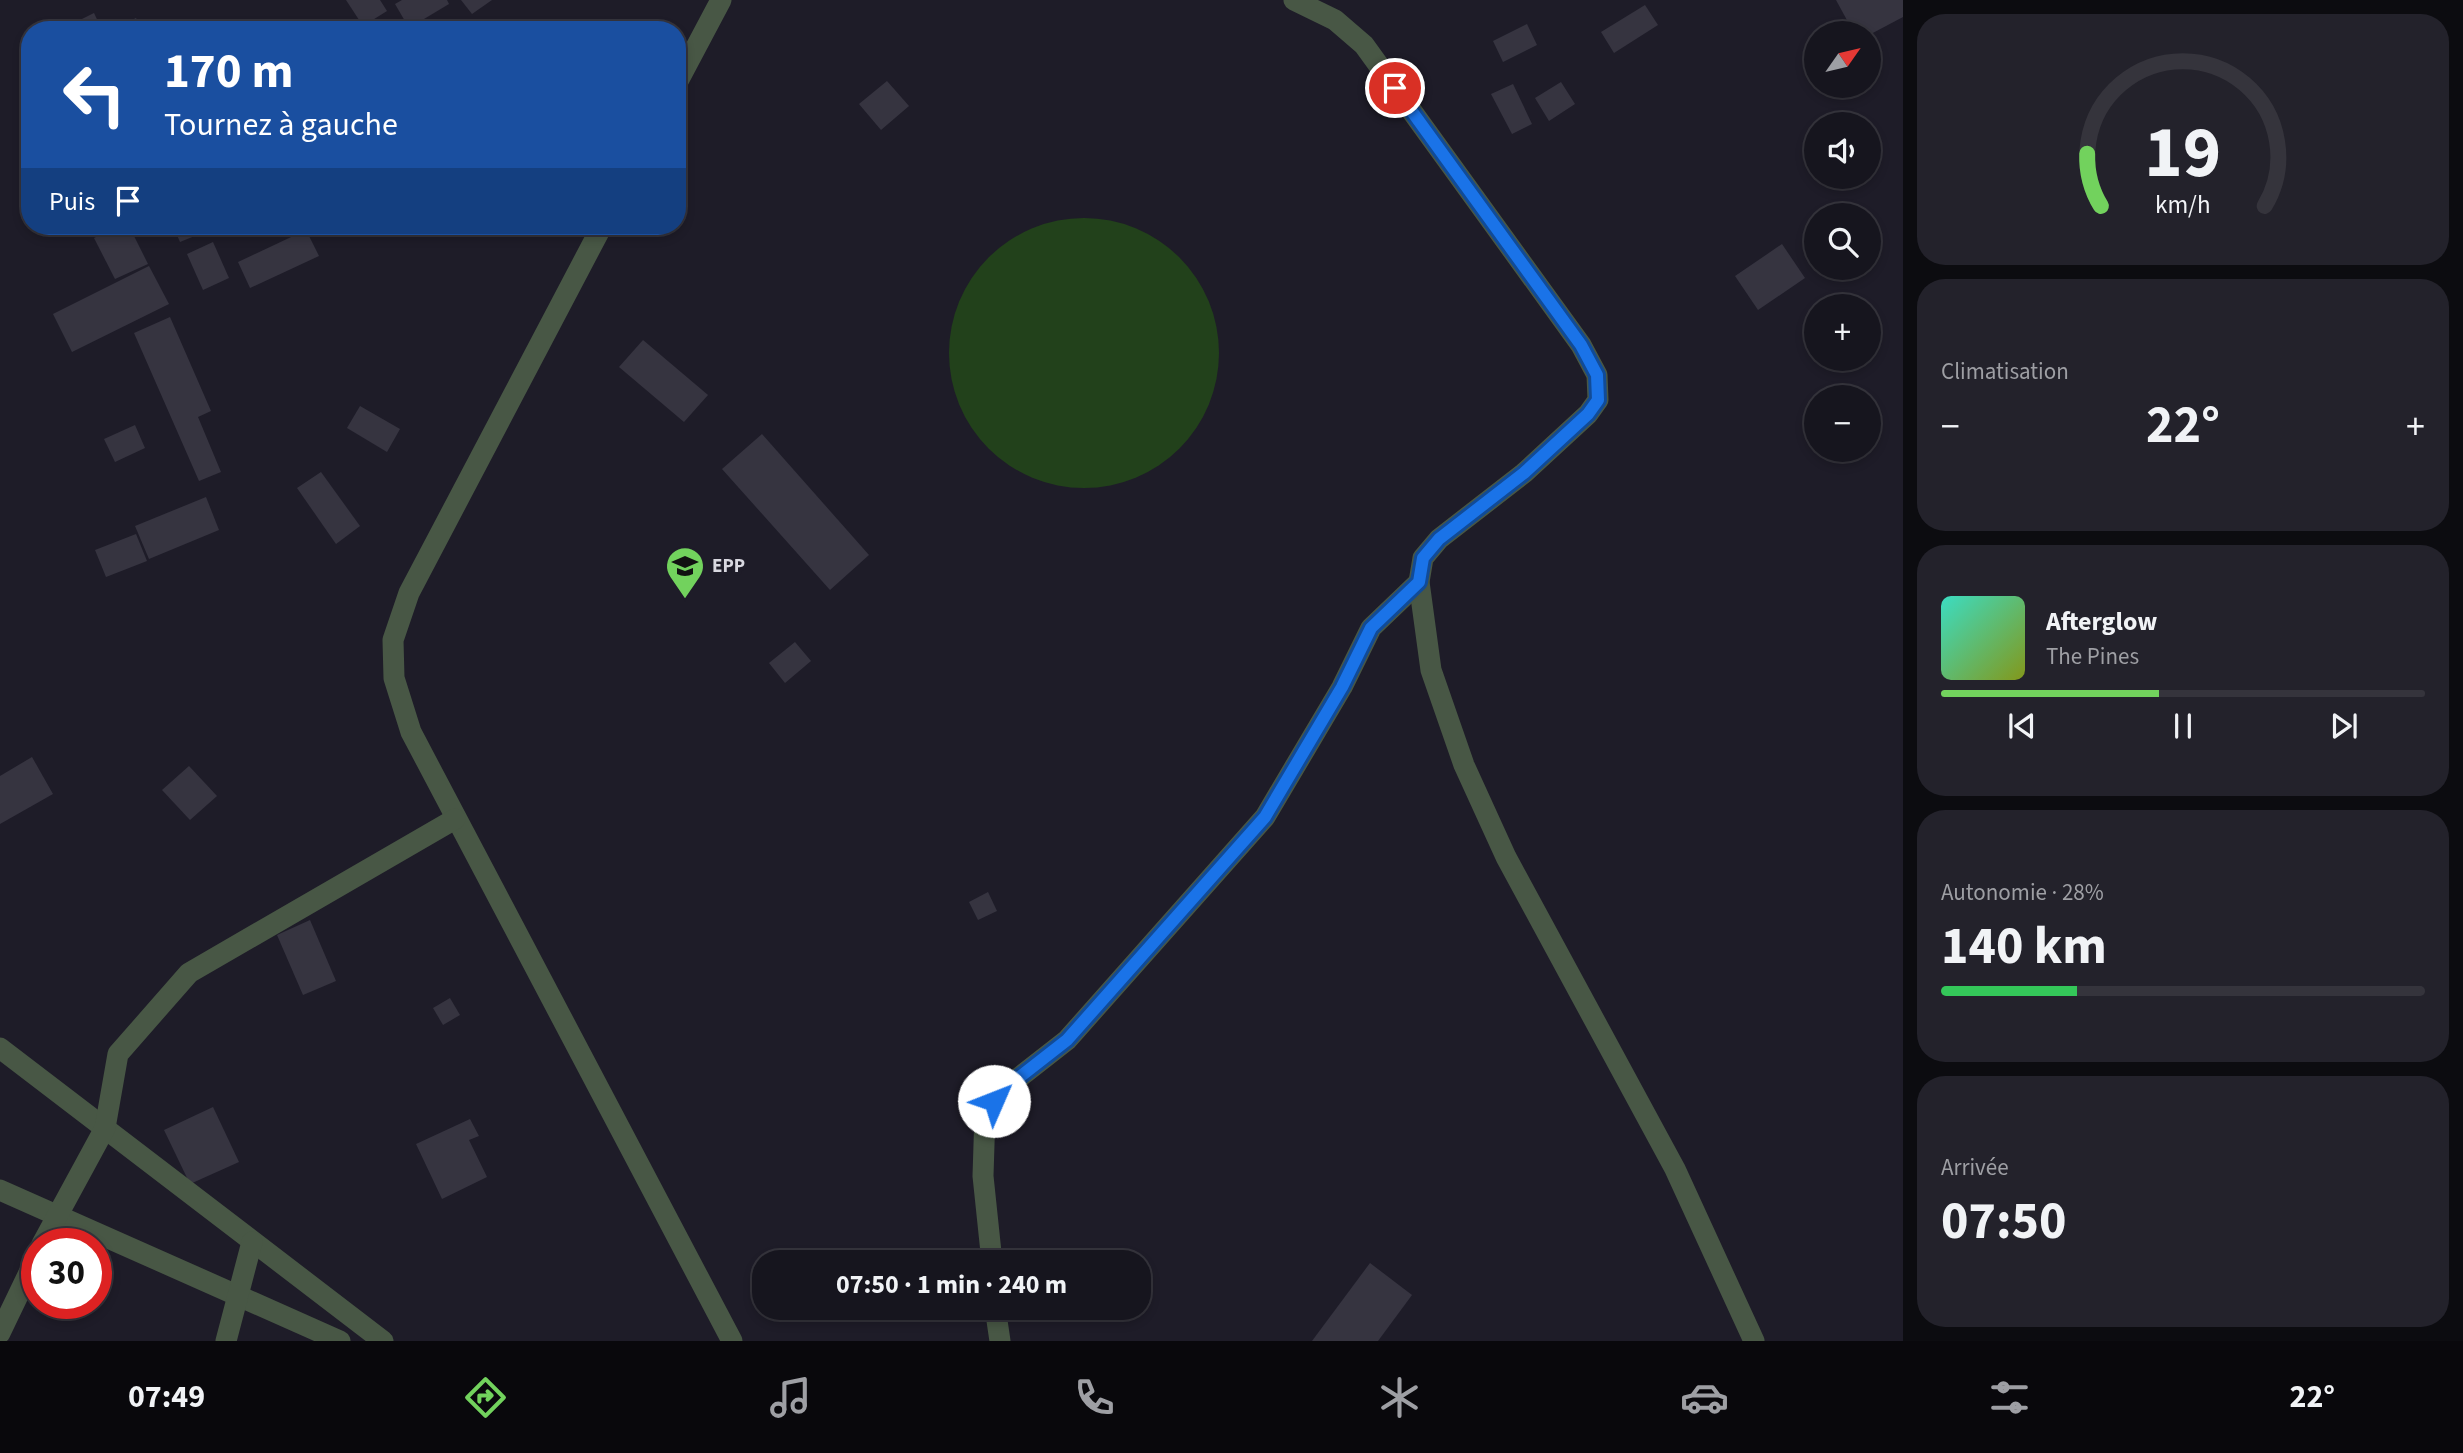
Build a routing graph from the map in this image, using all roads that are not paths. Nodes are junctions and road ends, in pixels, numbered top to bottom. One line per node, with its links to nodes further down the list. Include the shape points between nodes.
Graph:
1 (721, 0): 3 (street)
2 (1294, 0): 5 (street, via 1335,20 1364,44 1581,345 1597,375 1598,400 1588,414 1524,473 1439,539 1423,558)
3 (686, 66)
4 (597, 235): 6 (street, via 409,593 393,640 394,678 411,732)
5 (1419, 582): 13 (street, via 1371,628 1342,687 1265,817 1067,1040 1003,1090 985,1113 983,1175); 23 (street, via 1431,670 1464,765 1513,869 1675,1169)
6 (455, 819): 8 (street, via 189,973 118,1054); 21 (street)
7 (0, 1048): 8 (street)
8 (105, 1128): 10 (street); 12 (street)
9 (0, 1190): 10 (street)
10 (56, 1215): 11 (street); 15 (street)
11 (50, 1228)
12 (252, 1242): 15 (street); 20 (street)
13 (991, 1250)
14 (21, 1289): 17 (street)
15 (237, 1296): 18 (street); 19 (street)
16 (997, 1320): 22 (street)
17 (0, 1333)
18 (226, 1341)
19 (340, 1341)
20 (383, 1341)
21 (732, 1341)
22 (1000, 1341)
23 (1754, 1341)

